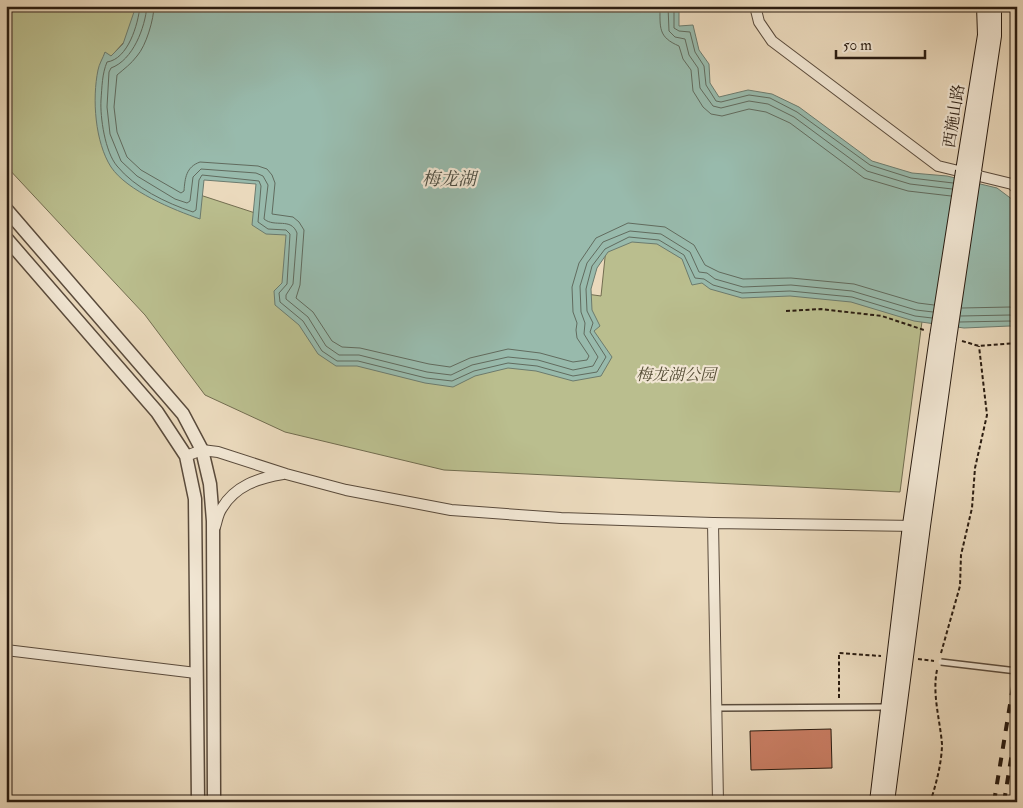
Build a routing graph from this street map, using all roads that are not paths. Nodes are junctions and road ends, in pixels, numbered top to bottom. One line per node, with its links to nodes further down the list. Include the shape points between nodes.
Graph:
1 (755, 6): 5 (street, via 759,22 772,41 938,166 1012,184)
2 (984, 6): 4 (main road, 西施山路, via 985,35)
3 (994, 6): 4 (main road, 西施山路, via 994,36)
4 (968, 171): 12 (main road, bridge)
5 (1017, 188)
6 (6, 209): 8 (street, via 183,414)
7 (6, 238): 9 (street, via 157,412)
8 (202, 450): 9 (street); 10 (street); 13 (street, via 210,484)
9 (186, 456): 17 (street, via 195,500)
10 (286, 474): 11 (street, via 346,490 451,510 561,518); 13 (street, via 263,477 248,483 233,495 221,509)
11 (712, 522): 12 (street); 19 (street)
12 (916, 526): 18 (main road); 24 (main road)
13 (213, 533): 21 (street)
14 (6, 650): 17 (street)
15 (940, 663): 16 (lane, bridge)
16 (1017, 671)
17 (196, 672): 20 (street)
18 (889, 707): 19 (lane); 23 (main road)
19 (716, 708): 22 (street)
20 (198, 802)
21 (214, 802)
22 (718, 802)
23 (877, 802)
24 (887, 802)

